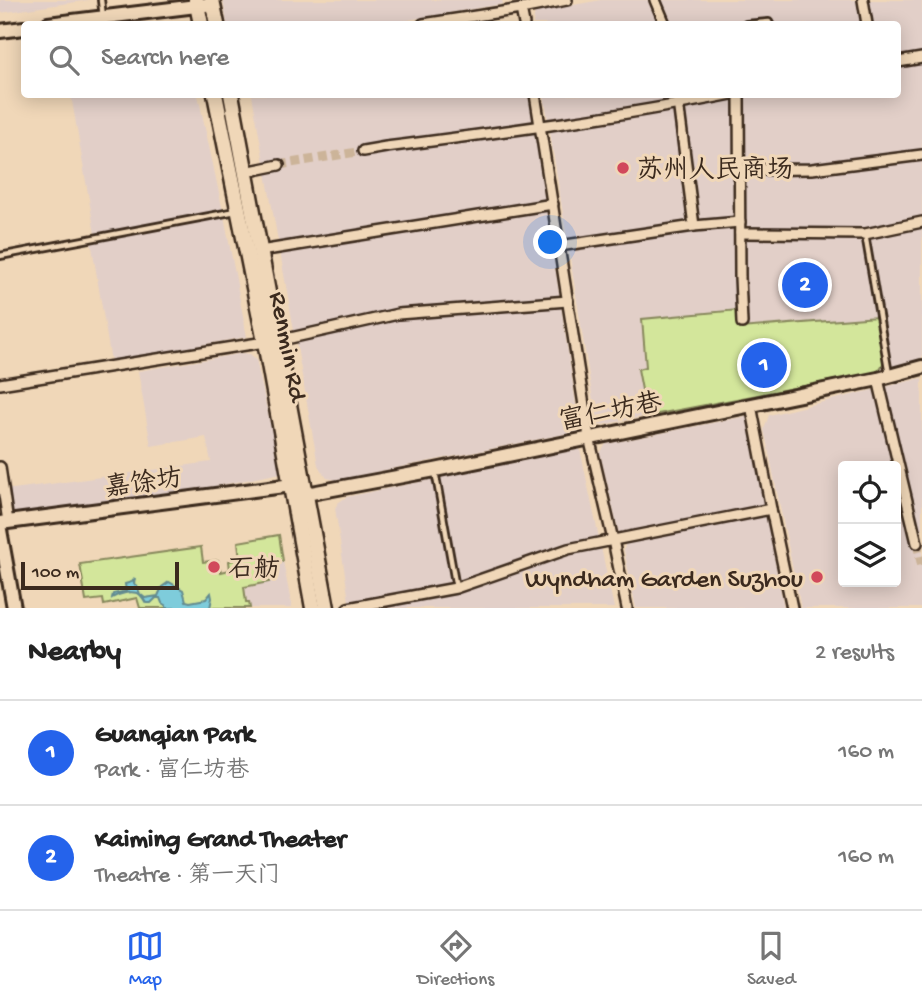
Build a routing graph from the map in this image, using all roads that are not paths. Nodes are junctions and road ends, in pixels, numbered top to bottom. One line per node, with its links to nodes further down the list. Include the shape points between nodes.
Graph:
1 (101, 0): 8 (lane)
2 (567, 0): 7 (street)
3 (655, 0): 13 (street)
4 (863, 0): 14 (street)
5 (212, 2): 6 (street); 11 (main road)
6 (197, 3): 8 (street); 10 (main road)
7 (517, 6): 12 (street)
8 (103, 17): 9 (street)
9 (72, 21)
10 (200, 21)
11 (216, 21)
12 (439, 21)
13 (664, 21)
14 (866, 21)
15 (21, 28): 16 (street)
16 (0, 31)
17 (922, 58): 18 (street)
18 (901, 62)
19 (216, 98): 33 (main road, Renmin Rd)
20 (232, 98): 31 (main road, Renmin Rd)
21 (536, 98): 26 (street)
22 (677, 98): 25 (street)
23 (712, 98): 25 (street)
24 (740, 98): 30 (street)
25 (678, 105): 26 (street); 36 (street)
26 (540, 127): 27 (street); 32 (street)
27 (363, 151)
28 (922, 155): 30 (street, via 812,169)
29 (279, 165): 31 (street)
30 (740, 170): 34 (street)
31 (245, 172): 40 (main road, Renmin Rd)
32 (552, 204): 39 (street); 40 (street)
33 (238, 211): 41 (lane); 44 (main road, Renmin Rd)
34 (740, 222): 36 (street); 37 (street)
35 (922, 222): 38 (street)
36 (694, 226): 39 (street)
37 (740, 233): 38 (street); 43 (street)
38 (864, 233): 46 (lane)
39 (559, 246): 42 (street)
40 (260, 251): 44 (main road, Renmin Rd)
41 (0, 256)
42 (568, 301): 44 (street, via 398,314); 49 (street)
43 (742, 323)
44 (271, 341): 47 (street); 52 (main road, Renmin Rd); 53 (main road, Renmin Rd)
45 (922, 367): 46 (street, 富仁坊巷)
46 (883, 378): 48 (street, 富仁坊巷); 57 (street)
47 (0, 384)
48 (751, 405): 49 (street, 富仁坊巷); 54 (street)
49 (589, 437): 51 (street, 富仁坊巷); 56 (street)
50 (0, 467): 55 (street)
51 (435, 470): 53 (street, 富仁坊巷); 58 (lane)
52 (292, 485): 55 (street, 嘉馀坊); 60 (main road, Renmin Rd)
53 (306, 494): 61 (main road, Renmin Rd)
54 (771, 509): 56 (street); 64 (street)
55 (3, 525): 59 (street)
56 (613, 540): 58 (street, via 568,548); 63 (street)
57 (916, 543)
58 (456, 587): 62 (street)
59 (14, 608)
60 (313, 608)
61 (327, 608)
62 (348, 608)
63 (627, 608)
64 (792, 608)

